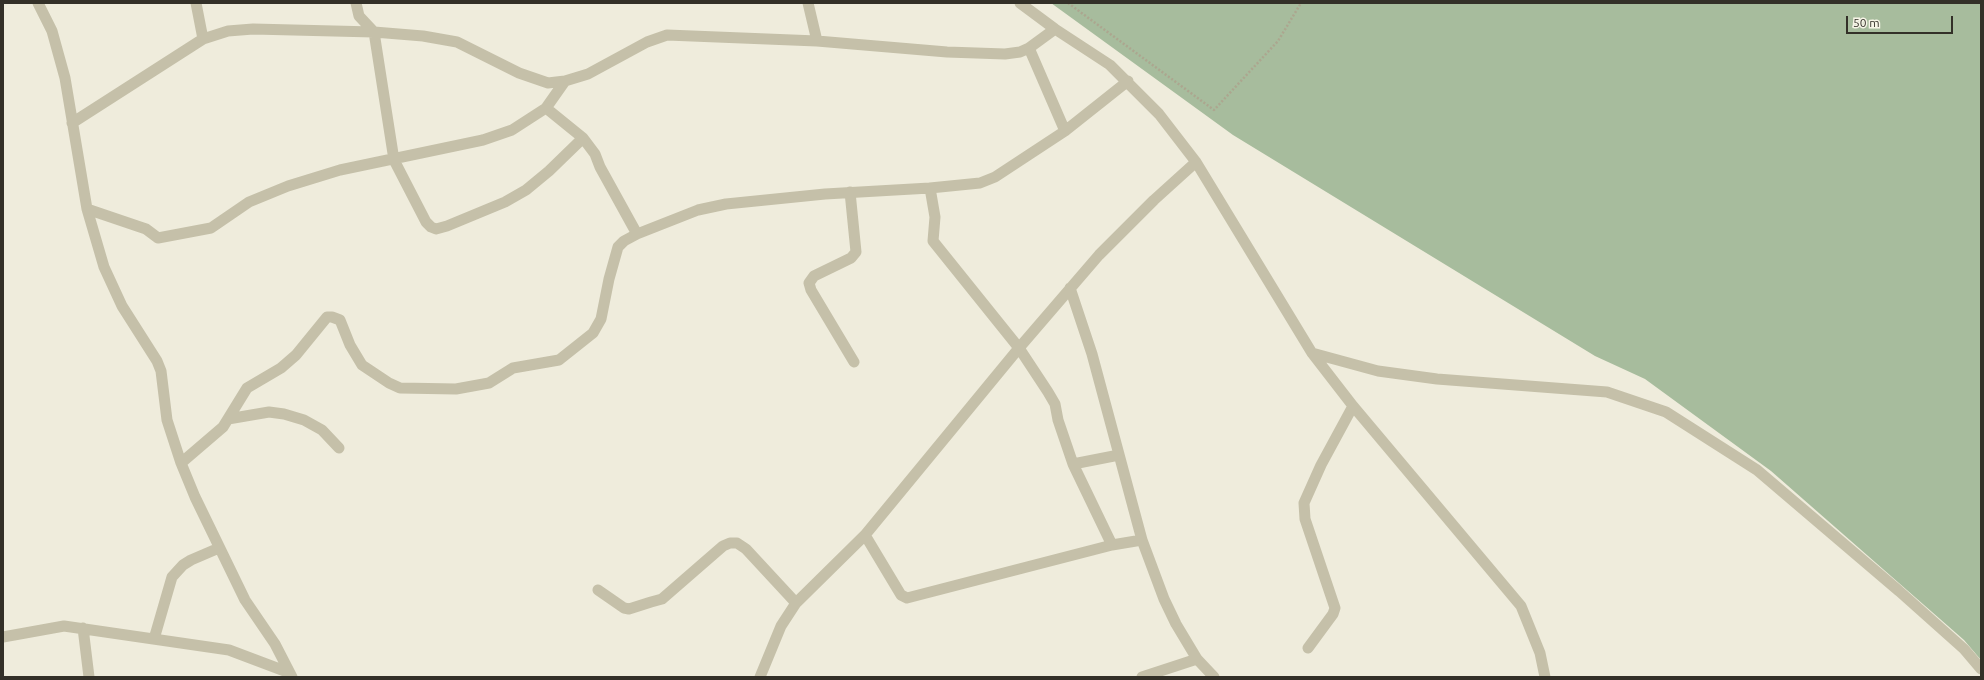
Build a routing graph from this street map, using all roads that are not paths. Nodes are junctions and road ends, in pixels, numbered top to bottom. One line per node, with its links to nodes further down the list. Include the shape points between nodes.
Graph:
1 (38, 3): 14 (street, via 52,31 65,78)
2 (196, 3): 8 (street)
3 (356, 3): 7 (street, via 359,16)
4 (808, 3): 9 (street)
5 (1020, 3): 6 (street)
6 (1055, 29): 10 (street); 12 (street, via 1110,65)
7 (374, 32): 8 (street, via 253,29 228,31); 11 (street, via 457,42 533,79 548,83); 17 (street)
8 (203, 39): 14 (street)
9 (817, 41): 10 (street, via 997,54 1020,52); 11 (street, via 667,35 647,42 588,74)
10 (1029, 48): 15 (street)
11 (565, 81): 13 (street)
12 (1128, 81): 15 (street); 18 (street, via 1159,114)
13 (546, 108): 16 (street); 17 (street, via 512,130 483,140)
14 (72, 123): 21 (street)
15 (1065, 131): 19 (street, via 995,177 966,186)
16 (583, 138): 17 (street, via 526,190 506,202 436,229 426,222); 22 (street, via 595,154 600,168)
17 (394, 160): 21 (street, via 340,170 288,186 250,202 211,228 162,238 146,229)
18 (1196, 162): 23 (street, via 1154,200); 25 (street)
19 (930, 188): 20 (street); 24 (street, via 935,218 933,241)
20 (850, 192): 22 (street, via 726,204 698,210); 26 (street, via 856,252 851,258 814,276 809,283)
21 (87, 209): 31 (street, via 113,289 161,371 167,420)
22 (637, 234): 28 (street, via 618,246 601,319 593,333 559,360 513,368 489,383 476,386 456,389 400,388 362,365 340,320 327,317 296,355 281,368 247,388)
23 (1070, 288): 24 (street); 30 (street, via 1092,354)
24 (1019, 348): 32 (street, via 1055,404); 33 (street)
25 (1312, 353): 27 (street); 44 (street, via 1378,371 1437,379 1607,392 1666,412 1757,470 1899,590 1964,649)
26 (854, 362)
27 (1353, 406): 42 (street, via 1304,503 1305,519 1335,608); 50 (street, via 1521,606 1540,653)
28 (228, 420): 29 (street, via 270,412 284,414 304,420 322,430); 31 (street)
29 (339, 448)
30 (1119, 454): 32 (street); 34 (street)
31 (181, 463): 36 (street)
32 (1074, 464): 35 (street)
33 (865, 535): 35 (street, via 901,595 907,598); 38 (street)
34 (1142, 540): 35 (street); 43 (street, via 1173,618)
35 (1112, 545)
36 (219, 548): 41 (street, via 191,560 172,577); 45 (street, via 245,600 275,644)
37 (598, 590): 38 (street, via 629,609 662,599 723,546 737,543)
38 (796, 603): 47 (street, via 781,626)
39 (83, 628): 40 (street, via 64,626); 41 (street); 46 (street)
40 (3, 637)
41 (154, 639): 45 (street, via 229,650)
42 (1308, 648)
43 (1197, 659): 48 (street); 49 (street)
44 (1981, 669)
45 (291, 675)
46 (89, 677)
47 (760, 677)
48 (1142, 677)
49 (1214, 677)
50 (1545, 677)

